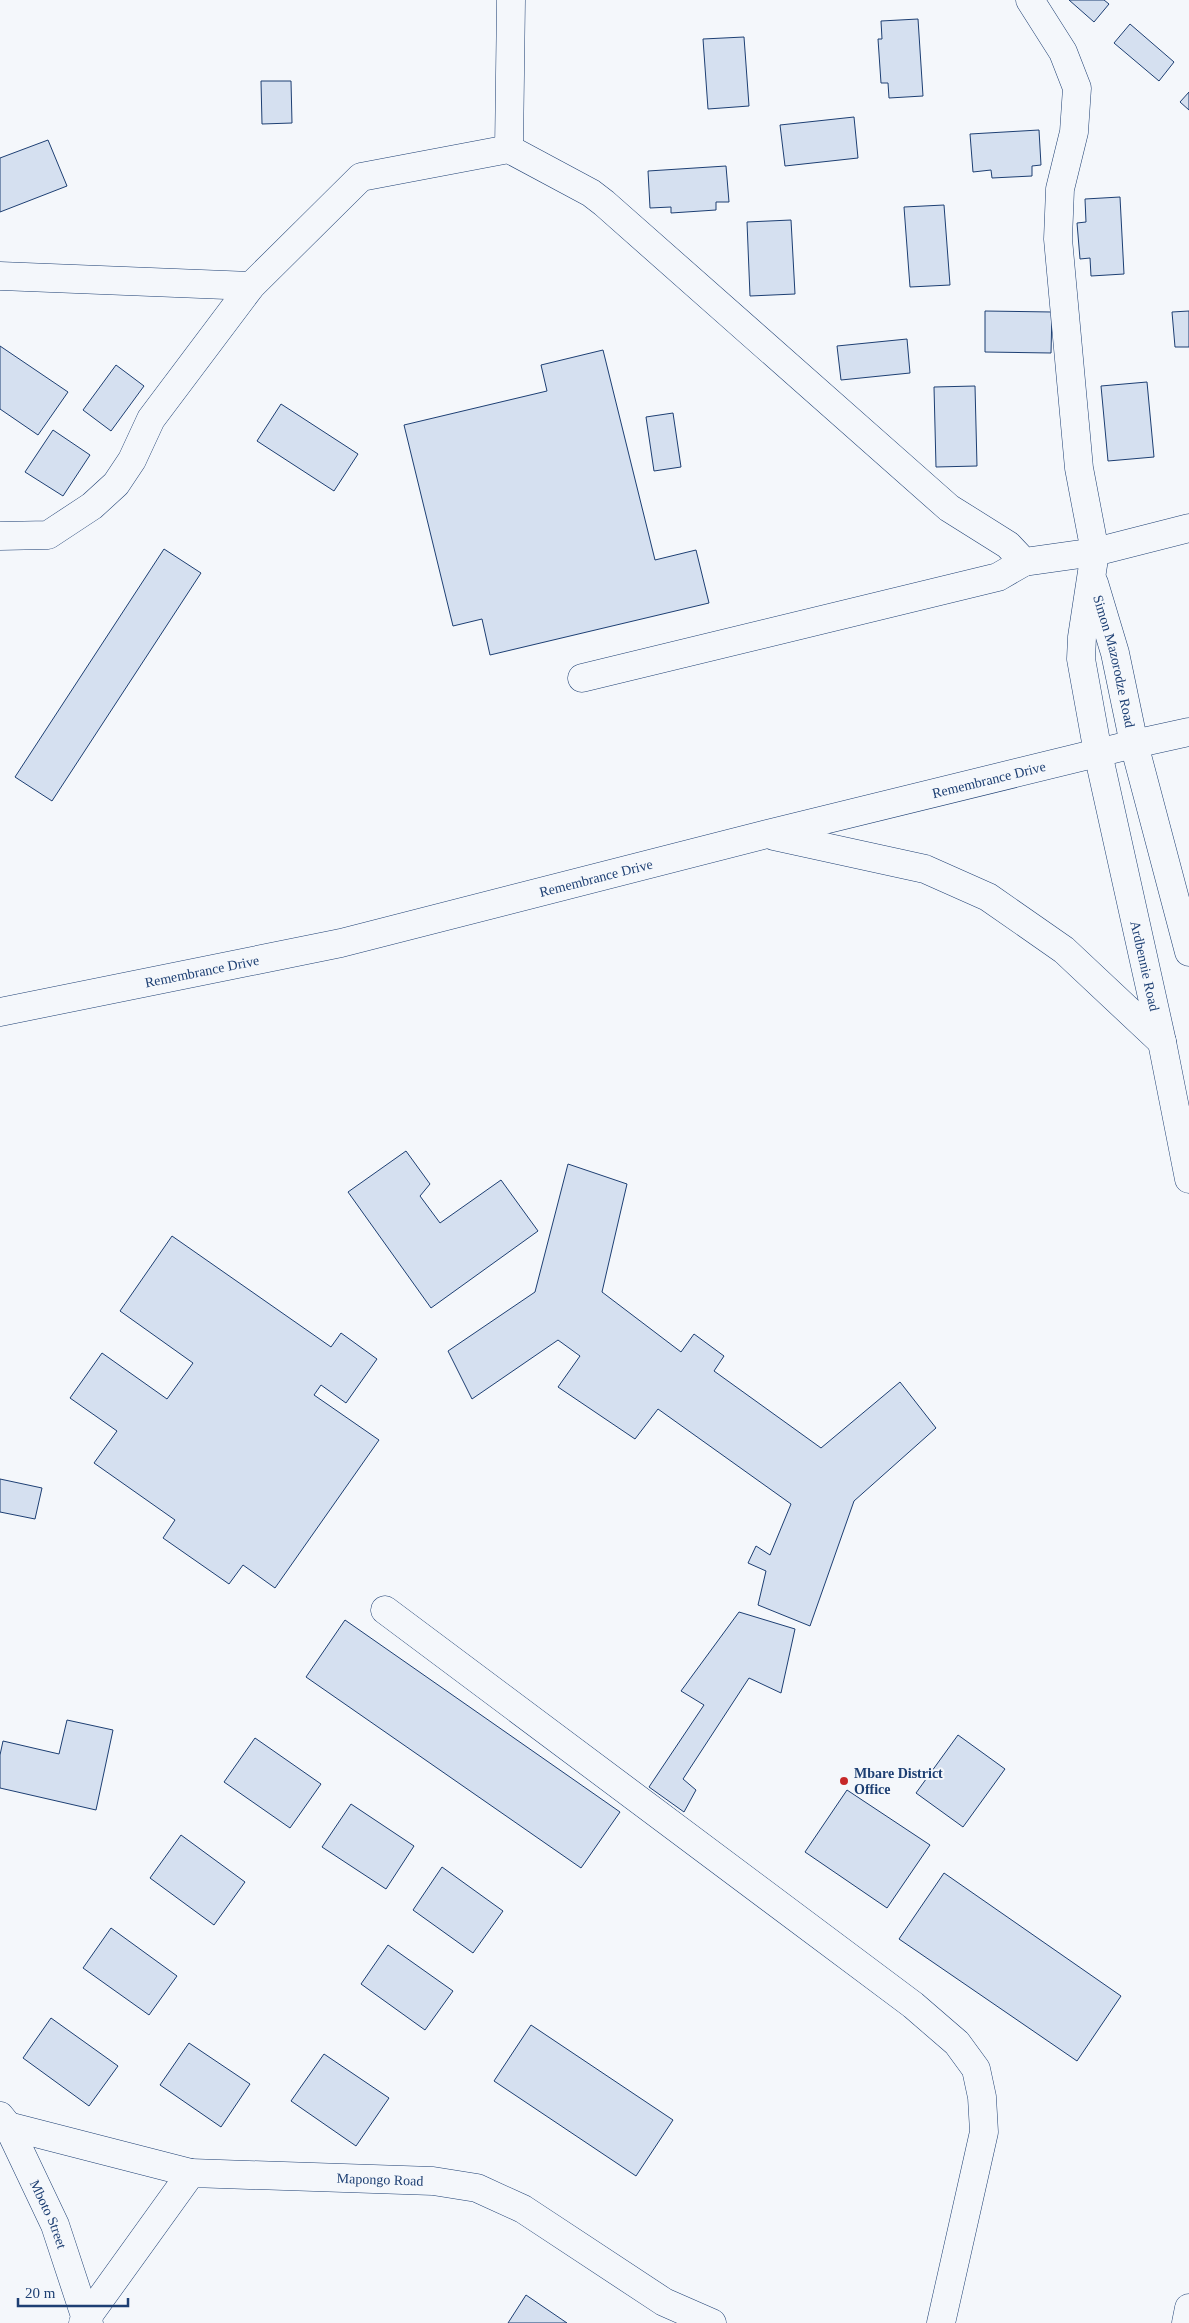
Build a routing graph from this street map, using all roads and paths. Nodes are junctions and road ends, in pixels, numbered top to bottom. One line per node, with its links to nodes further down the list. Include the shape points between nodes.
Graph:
1 (511, 0): 3 (street)
2 (1030, 0): 8 (street, Simon Mazorodze Road, via 1063,52 1077,88 1074,132 1060,189 1058,239 1080,468)
3 (509, 149): 5 (street, via 361,177); 9 (street, via 604,203 949,508 1008,544)
4 (0, 276): 5 (street)
5 (251, 286): 7 (street, via 150,419 132,460 116,484 92,506 48,535)
6 (1189, 528): 8 (street)
7 (0, 536)
8 (1095, 552): 9 (street); 10 (street, Simon Mazorodze Road)
9 (1024, 562): 11 (street, via 998,577)
10 (1093, 579): 13 (street, Simon Mazorodze Road, via 1115,653); 14 (street, Simon Mazorodze Road, via 1081,659)
11 (582, 678)
12 (1189, 732): 13 (street, Remembrance Drive)
13 (1134, 744): 14 (street, Remembrance Drive); 16 (street)
14 (1098, 753): 15 (street, Remembrance Drive); 18 (street, Ardbennie Road)
15 (767, 834): 17 (street, Remembrance Drive, via 341,943); 18 (street, via 925,869 988,897 1064,950)
16 (1189, 952)
17 (0, 1012)
18 (1162, 1042): 19 (street, Ardbennie Road)
19 (1189, 1179)
20 (385, 1610): 26 (street, via 913,2005 956,2042 976,2069 984,2132)
21 (4, 2121): 22 (street, Mapongo Road); 24 (street, Mboto Street, via 56,2225)
22 (191, 2173): 24 (street); 25 (street, Mapongo Road, via 433,2181 477,2188 523,2209 664,2302)
23 (1189, 2308): 27 (street)
24 (86, 2322)
25 (712, 2323)
26 (941, 2323)
27 (1186, 2323)

